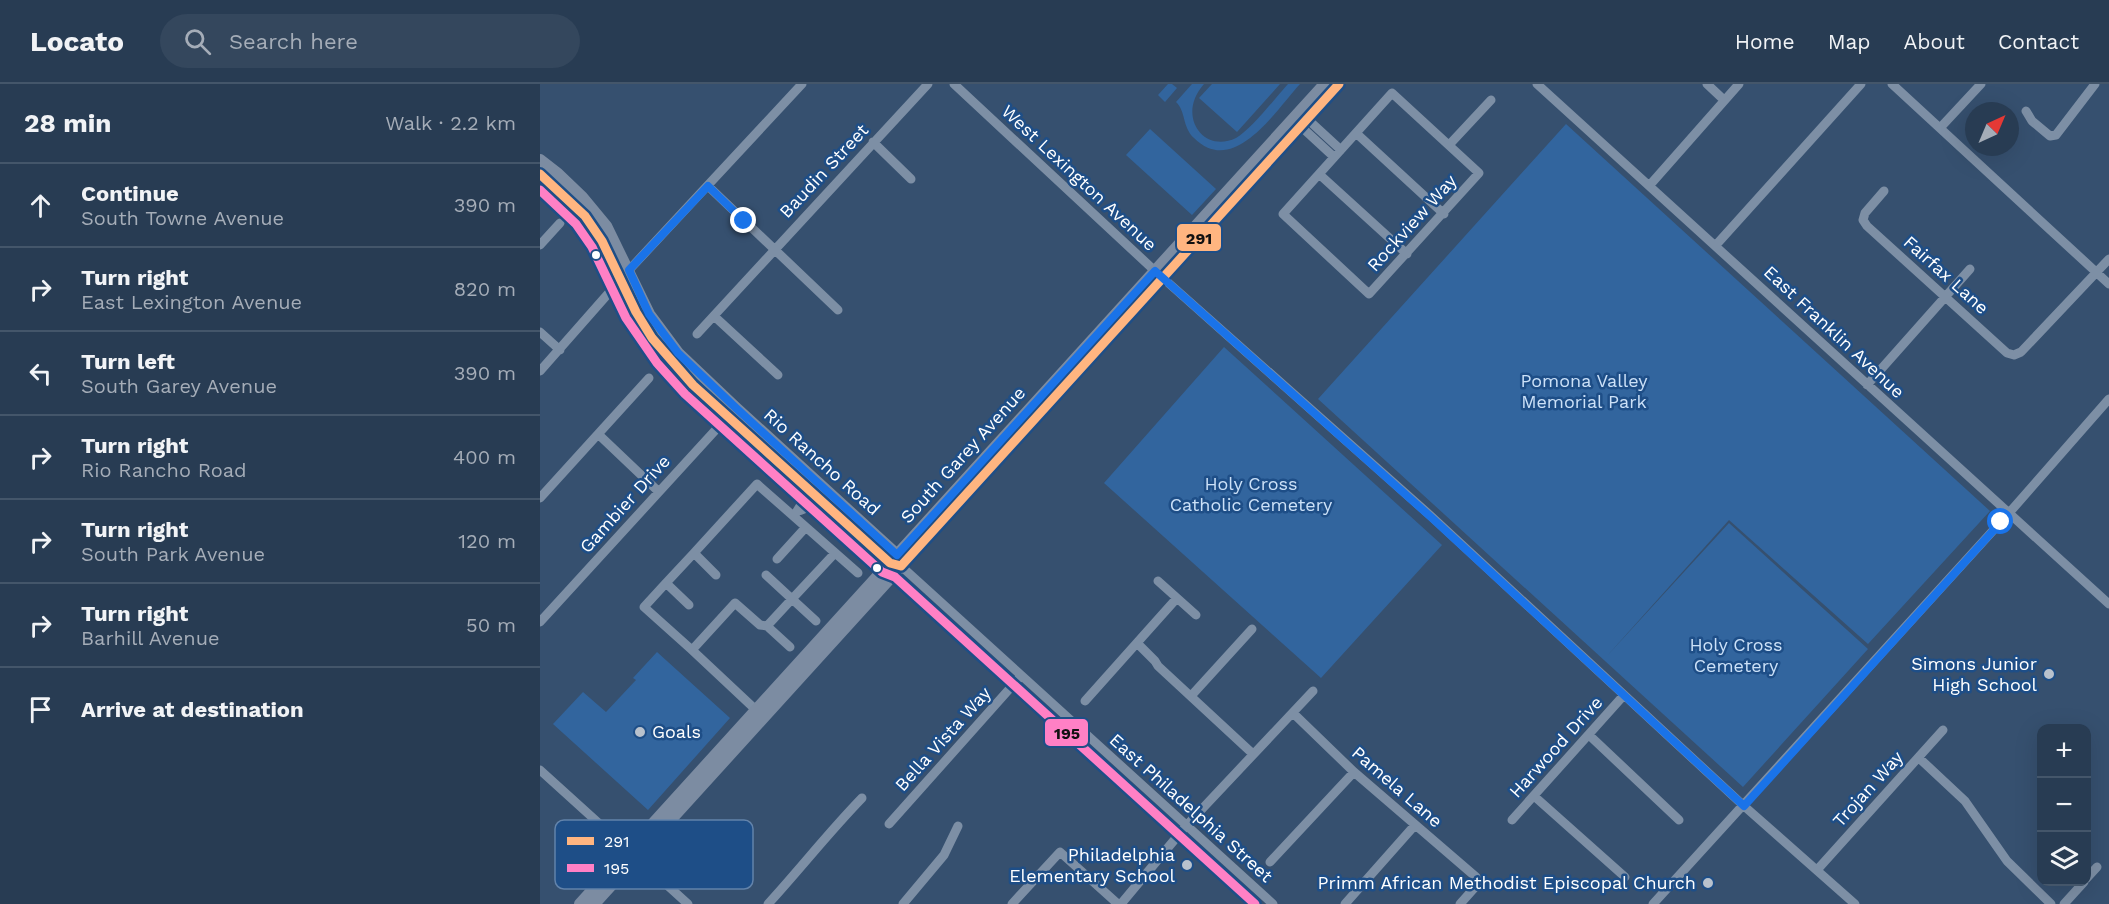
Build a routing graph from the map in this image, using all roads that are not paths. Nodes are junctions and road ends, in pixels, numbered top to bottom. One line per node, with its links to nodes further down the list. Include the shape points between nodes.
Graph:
1 (802, 84): 27 (street)
2 (928, 84): 19 (street, Baudin Street)
3 (954, 84): 41 (street, West Lexington Avenue)
4 (1325, 84): 16 (main road, South Garey Avenue)
5 (1339, 84): 16 (main road, South Garey Avenue)
6 (1537, 84): 28 (street, East Franklin Avenue)
7 (1707, 84): 14 (street)
8 (1739, 84): 14 (street)
9 (1861, 84): 34 (street)
10 (1892, 84): 17 (street)
11 (1981, 84): 17 (street)
12 (2095, 84): 15 (street, via 2056,135 2050,136)
13 (1491, 100): 20 (street)
14 (1724, 100): 28 (street)
15 (2026, 111)
16 (1300, 119): 21 (street); 22 (street); 41 (main road, South Garey Avenue)
17 (1940, 128): 39 (street)
18 (1356, 133): 20 (street, via 1392,93); 21 (street); 31 (street)
19 (873, 142): 26 (street); 35 (street, Baudin Street)
20 (1449, 145): 31 (street, Rockview Way, via 1479,173)
21 (1341, 150): 22 (street)
22 (1334, 158): 25 (street)
23 (540, 160): 30 (main road, Rio Rancho Road, via 558,174)
24 (540, 174): 30 (main road, Rio Rancho Road)
25 (1319, 174): 36 (street); 36 (street, Rockview Way, via 1282,214 1370,294)
26 (911, 179)
27 (708, 186): 35 (street); 40 (street)
28 (1648, 186): 34 (street, East Franklin Avenue)
29 (1884, 191): 43 (street, Fairfax Lane, via 1865,213 1867,226)
30 (575, 198): 40 (main road, Rio Rancho Road)
31 (1444, 214): 36 (street, Rockview Way)
32 (560, 223): 33 (street)
33 (540, 245)
34 (1716, 245): 52 (street, East Franklin Avenue)
35 (774, 250): 44 (street); 45 (street, Baudin Street)
36 (1407, 254)
37 (2109, 259): 39 (street)
38 (1970, 269): 43 (street)
39 (2096, 272): 42 (street); 43 (street, Fairfax Lane, via 2014,355)
40 (625, 275): 48 (street); 54 (main road, Rio Rancho Road, via 678,353)
41 (1159, 275): 68 (main road, South Garey Avenue); 88 (street, West Lexington Avenue)
42 (2109, 284)
43 (1945, 297): 52 (street)
44 (838, 310)
45 (714, 316): 47 (street, Baudin Street); 50 (street)
46 (540, 332): 48 (street)
47 (697, 334)
48 (560, 350): 49 (street)
49 (540, 371)
50 (778, 375)
51 (649, 378): 55 (street)
52 (1867, 385): 63 (street, East Franklin Avenue)
53 (2109, 399): 63 (street)
54 (732, 413): 56 (main road, Rio Rancho Road); 59 (street, Gambier Drive)
55 (598, 434): 59 (street); 61 (street)
56 (763, 441): 57 (main road, Rio Rancho Road); 60 (main road, Rio Rancho Road)
57 (791, 475): 58 (main road, Rio Rancho Road); 60 (main road, via 802,478)
58 (807, 489): 60 (main road, Rio Rancho Road); 62 (street)
59 (659, 492): 80 (street, Gambier Drive)
60 (822, 494): 62 (street); 68 (main road, Rio Rancho Road)
61 (540, 498)
62 (796, 513): 64 (street); 65 (street, via 757,484)
63 (2009, 513): 76 (street, East Franklin Avenue); 101 (street)
64 (806, 527): 66 (street); 67 (street)
65 (694, 553): 70 (street); 73 (street)
66 (835, 553): 69 (street); 75 (street)
67 (777, 559)
68 (896, 561): 86 (street, East Philadelphia Street); 92 (main road, South Garey Avenue); 92 (main road, South Garey Avenue, via 768,697)
69 (858, 573)
70 (716, 575)
71 (766, 575): 75 (street)
72 (1158, 581): 74 (street)
73 (666, 583): 77 (street); 85 (street, via 644,607)
74 (1177, 598): 78 (street); 83 (street)
75 (792, 599): 79 (street); 81 (street)
76 (2109, 604)
77 (689, 605)
78 (1196, 615)
79 (816, 621)
80 (540, 622)
81 (767, 626): 84 (street); 85 (street, via 760,625 735,603)
82 (1252, 629): 89 (street)
83 (1135, 646): 89 (street); 90 (street)
84 (790, 647)
85 (692, 650): 92 (street)
86 (1021, 676): 107 (street, Bella Vista Way); 110 (street, East Philadelphia Street)
87 (1313, 691): 91 (street)
88 (1624, 695): 94 (street, Harwood Drive); 101 (street, West Lexington Avenue)
89 (1191, 696): 95 (street)
90 (1085, 701)
91 (1293, 713): 95 (street); 98 (street, Pamela Lane)
92 (760, 714): 103 (main road, South Garey Avenue); 104 (main road, South Garey Avenue, via 751,732)
93 (1943, 730): 96 (street, Trojan Way)
94 (1589, 735): 99 (street, Harwood Drive); 106 (street)
95 (1253, 754): 110 (street)
96 (1918, 758): 113 (street, Trojan Way); 132 (street, via 1965,801 2007,861)
97 (540, 770): 102 (street)
98 (1354, 772): 108 (street, Pamela Lane); 111 (street)
99 (1534, 796): 105 (street, Harwood Drive); 115 (street)
100 (861, 798): 123 (street)
101 (1744, 806): 113 (street, West Lexington Avenue); 130 (street)
102 (596, 820)
103 (663, 820)
104 (665, 820)
105 (1512, 820)
106 (1679, 820)
107 (889, 824)
108 (1415, 825): 128 (street); 129 (street, Pamela Lane, via 1476,877 1477,885)
109 (958, 826): 124 (street, via 944,855)
110 (1186, 826): 126 (street); 127 (street, East Philadelphia Street)
111 (1270, 862)
112 (2097, 867): 114 (street)
113 (1817, 870): 131 (street, West Lexington Avenue)
114 (2091, 874)
115 (1625, 877)
116 (2080, 886): 133 (street)
117 (596, 889): 120 (main road, South Garey Avenue)
118 (605, 889): 121 (main road, South Garey Avenue)
119 (672, 889): 122 (street)
120 (580, 904)
121 (594, 904)
122 (688, 904)
123 (768, 904)
124 (903, 904)
125 (1012, 904): 126 (street, via 1060,852)
126 (1120, 904)
127 (1273, 904)
128 (1345, 904)
129 (1460, 904)
130 (1653, 904)
131 (1855, 904)
132 (2051, 904)
133 (2064, 904)

